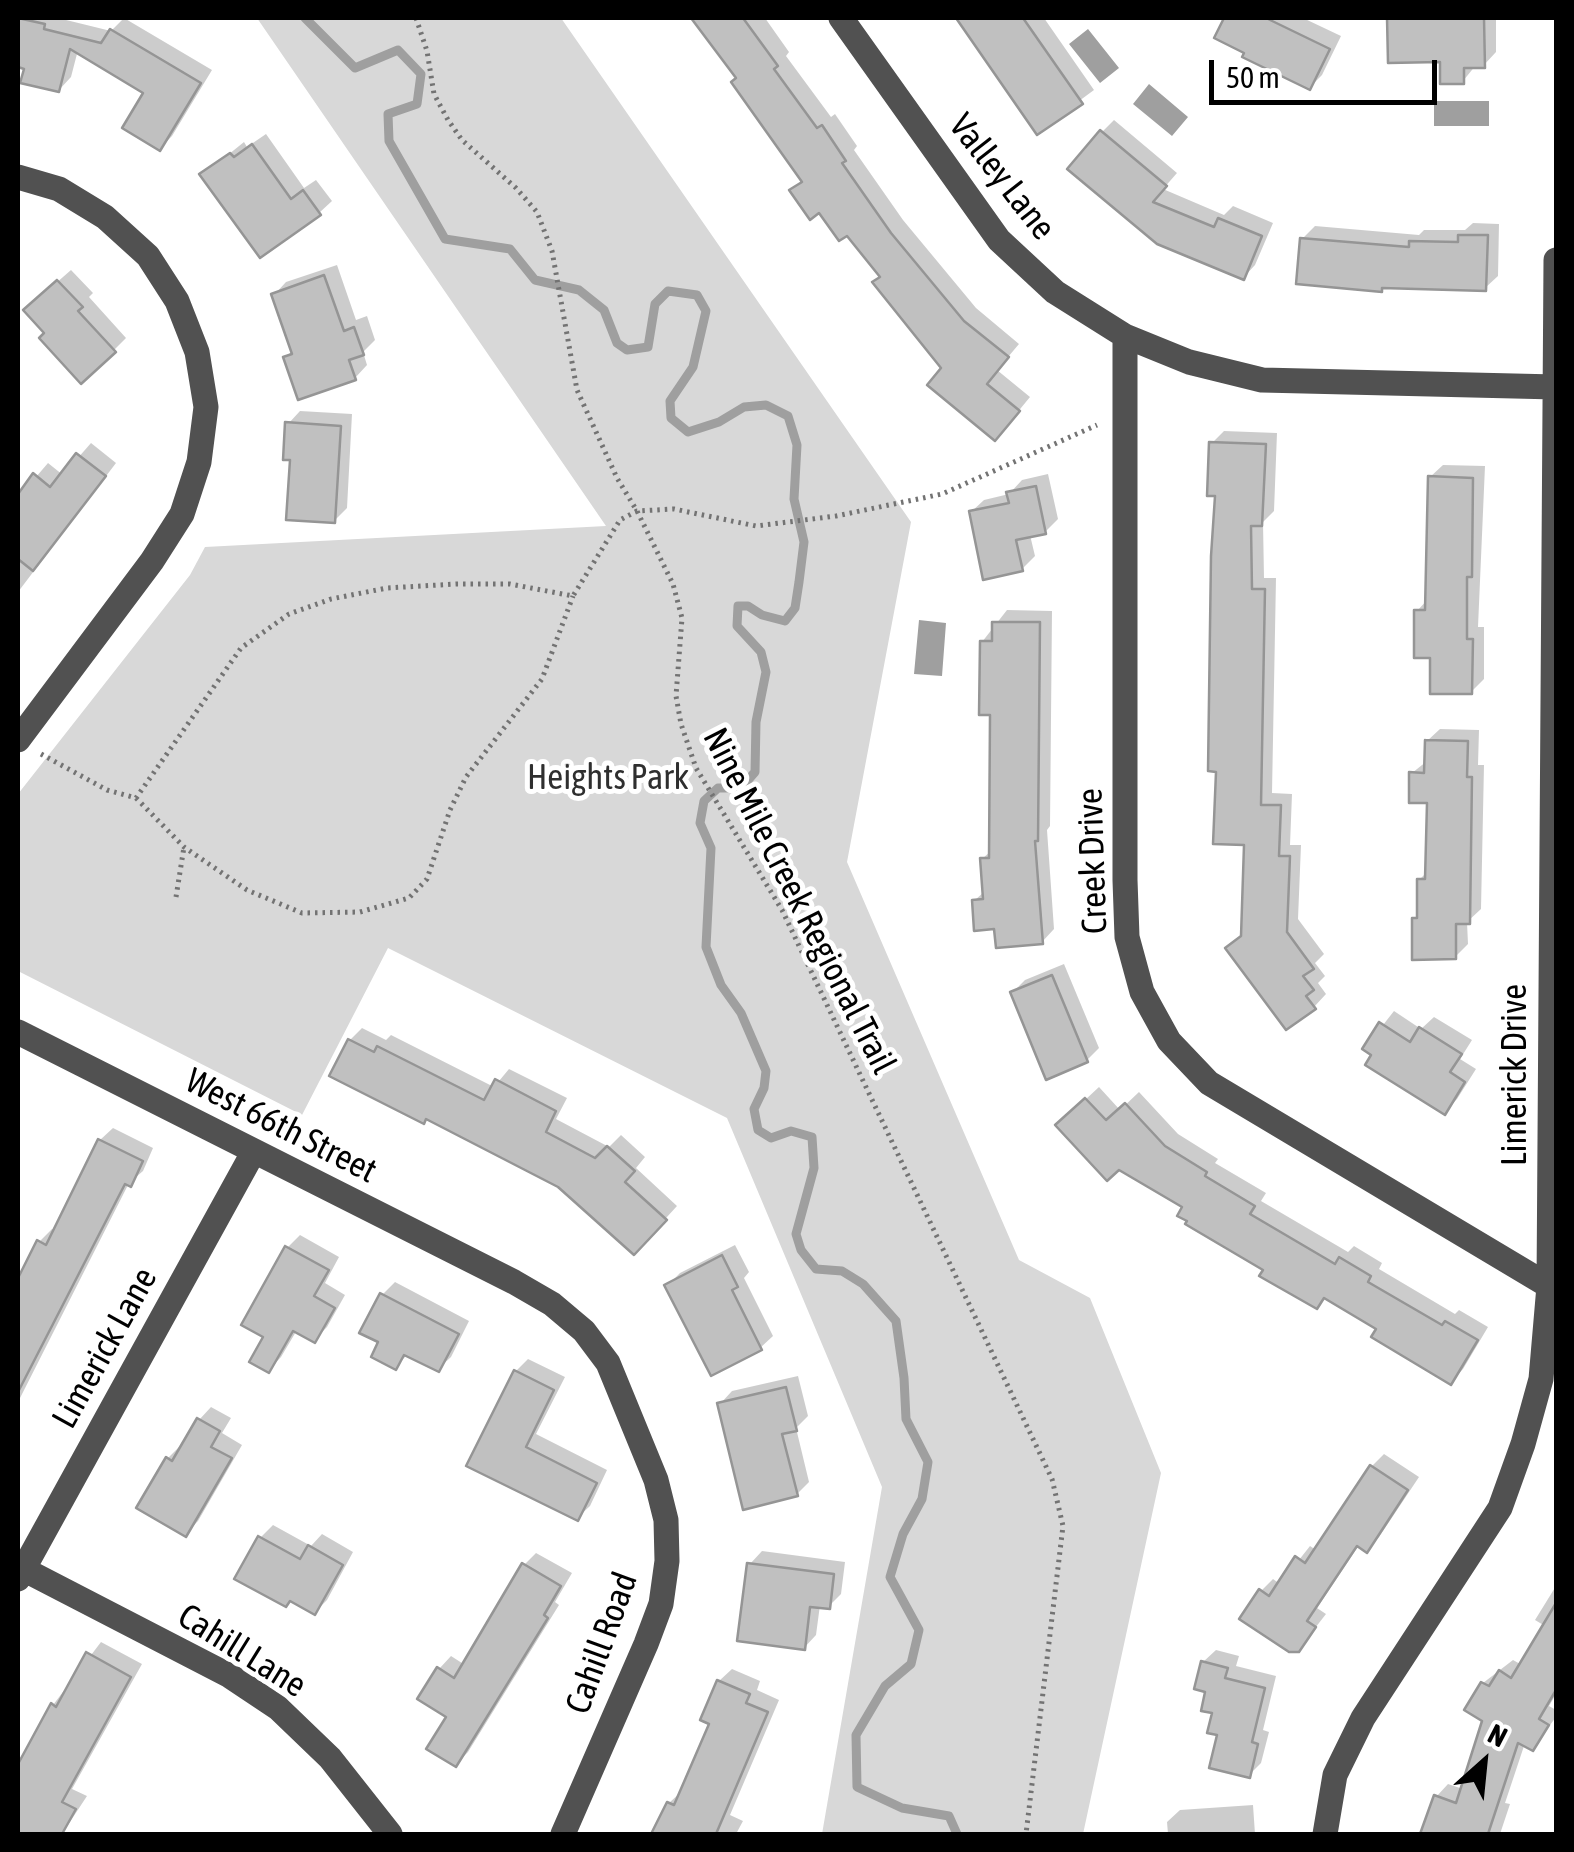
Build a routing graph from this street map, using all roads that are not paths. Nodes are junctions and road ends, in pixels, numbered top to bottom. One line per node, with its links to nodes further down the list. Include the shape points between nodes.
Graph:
1 (841, 18): 4 (street, Valley Lane, via 999,240 1055,292)
2 (18, 177): 6 (street, via 58,189 106,217 148,256 177,301 197,352 206,407 199,462 182,514)
3 (1556, 260): 5 (street, Limerick Drive)
4 (1125, 336): 5 (street, Valley Lane, via 1189,362 1262,380); 10 (street, Creek Drive, via 1126,937 1142,992 1169,1041 1209,1082)
5 (1555, 387): 10 (street, Limerick Drive)
6 (18, 739)
7 (18, 1032): 8 (street, West 66th Street)
8 (254, 1152): 9 (street, West 66th Street); 11 (street, Limerick Lane)
9 (514, 1282): 13 (street, Cahill Road, via 584,1331 608,1363 666,1520 660,1604)
10 (1549, 1286): 14 (street, Limerick Drive, via 1541,1379 1500,1508 1363,1718 1334,1775)
11 (20, 1574): 12 (street, Cahill Lane, via 230,1676 278,1708 330,1758)
12 (390, 1834)
13 (563, 1834)
14 (1326, 1834)

